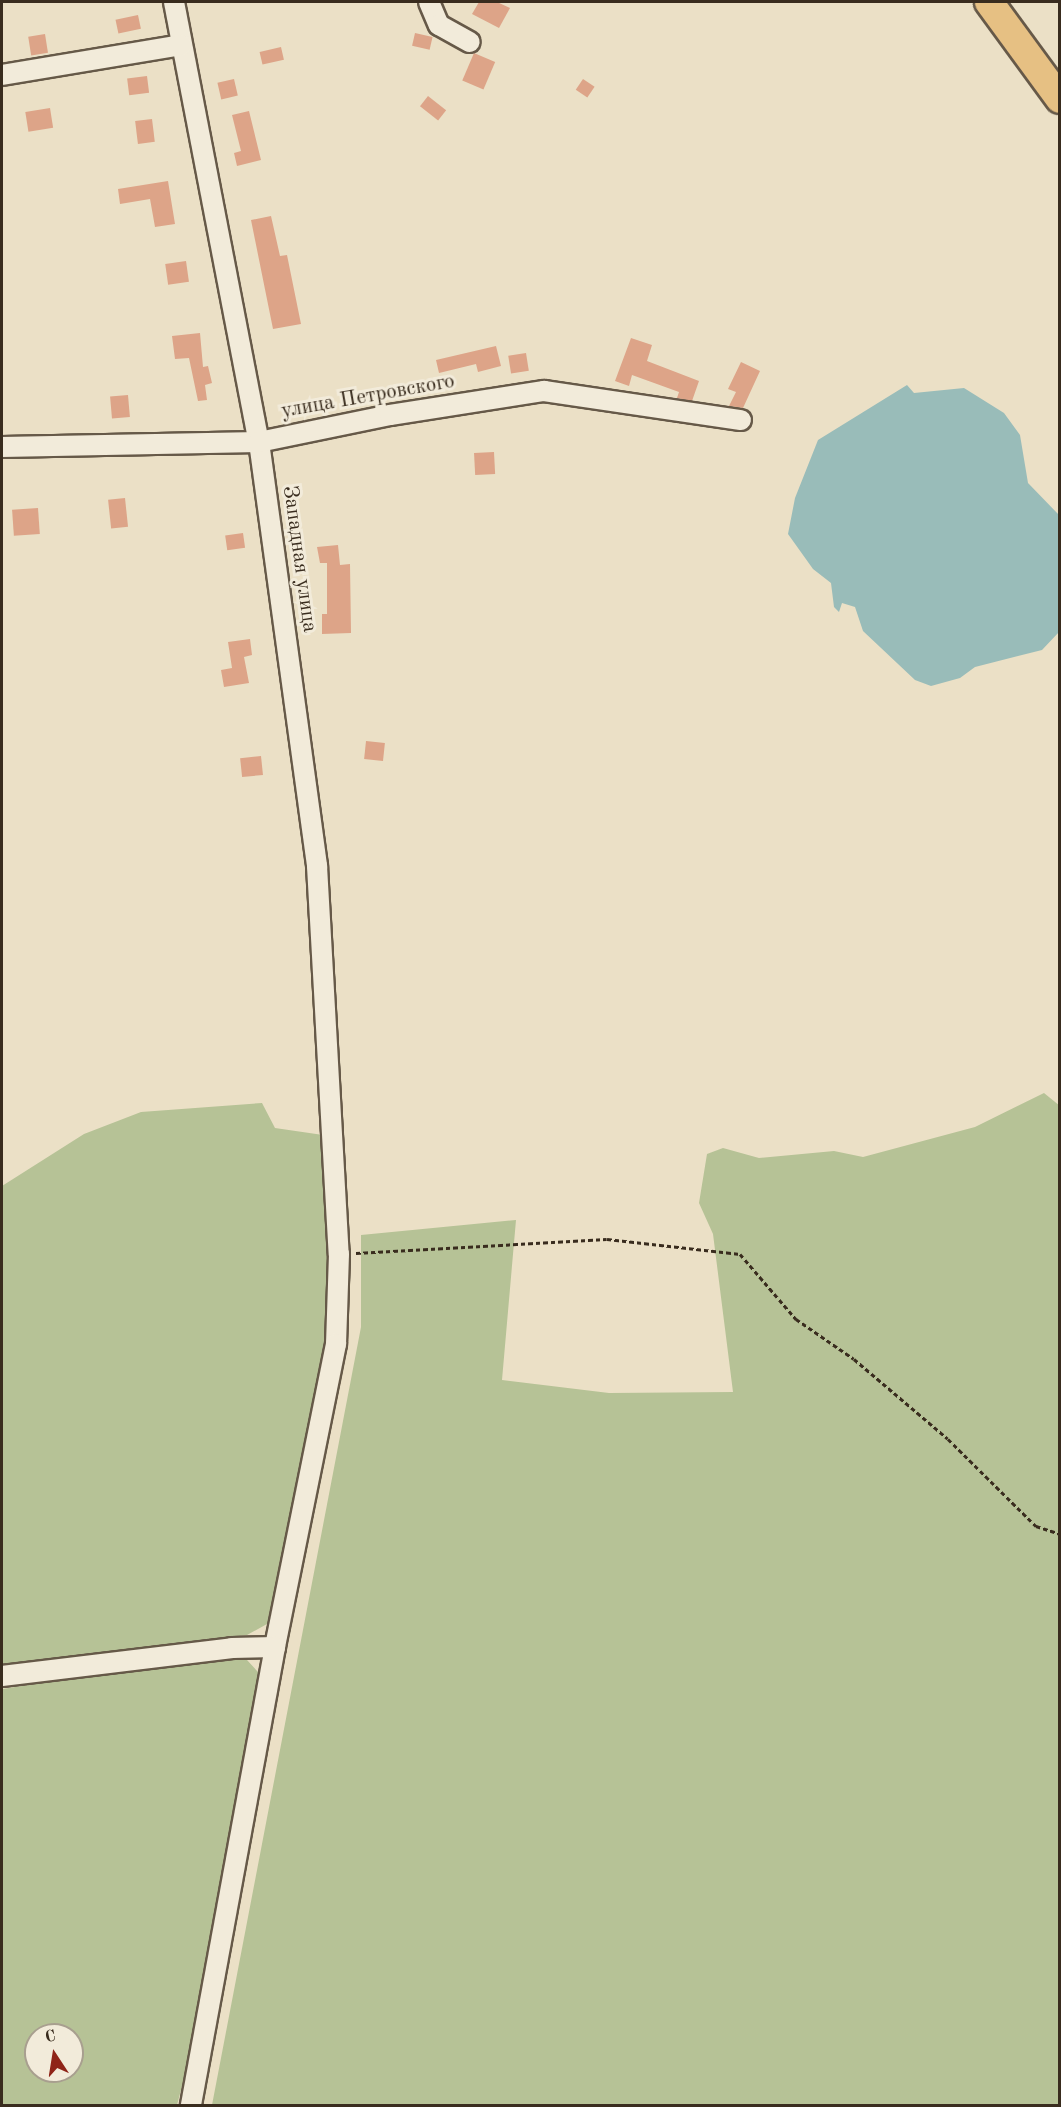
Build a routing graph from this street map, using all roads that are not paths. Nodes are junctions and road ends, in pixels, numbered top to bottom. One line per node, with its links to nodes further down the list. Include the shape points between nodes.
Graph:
1 (174, 2): 5 (street, Западная улица)
2 (429, 2): 4 (street, via 439,25)
3 (989, 2): 7 (highway)
4 (470, 42)
5 (183, 45): 6 (street); 9 (street, Западная улица)
6 (2, 75)
7 (1059, 99)
8 (741, 420): 9 (street, улица Петровского, via 544,391 390,415)
9 (260, 442): 10 (street, улица Петровского); 11 (street, Западная улица, via 316,866 339,1254 336,1344)
10 (2, 447)
11 (275, 1647): 12 (street, via 232,1648); 13 (street, Западная улица)
12 (2, 1676)
13 (191, 2106)

